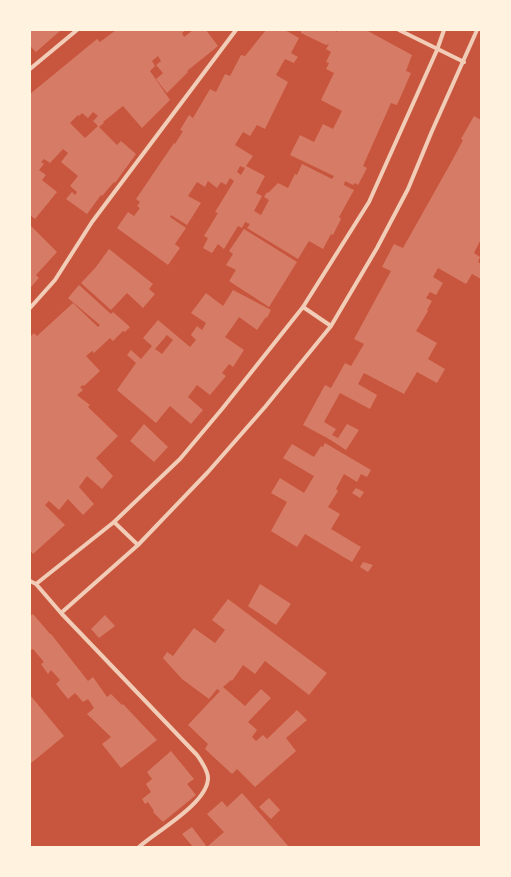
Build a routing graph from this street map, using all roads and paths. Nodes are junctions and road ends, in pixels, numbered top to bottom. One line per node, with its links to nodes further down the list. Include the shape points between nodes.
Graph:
1 (77, 30): 8 (street)
2 (236, 30): 10 (street, via 92,222 54,280)
3 (399, 30): 6 (street)
4 (444, 30): 6 (street)
5 (477, 30): 7 (street)
6 (437, 50): 7 (street); 9 (street, via 369,202)
7 (464, 62): 11 (street, via 408,189)
8 (31, 66)
9 (303, 307): 11 (street); 12 (street, via 180,459)
10 (30, 308)
11 (331, 326): 13 (street, via 208,472)
12 (114, 522): 13 (street); 15 (street)
13 (138, 546): 16 (street)
14 (30, 581): 15 (street)
15 (36, 584): 16 (street)
16 (62, 613): 17 (street, via 197,755 208,777 203,794 195,804)
17 (139, 847)

